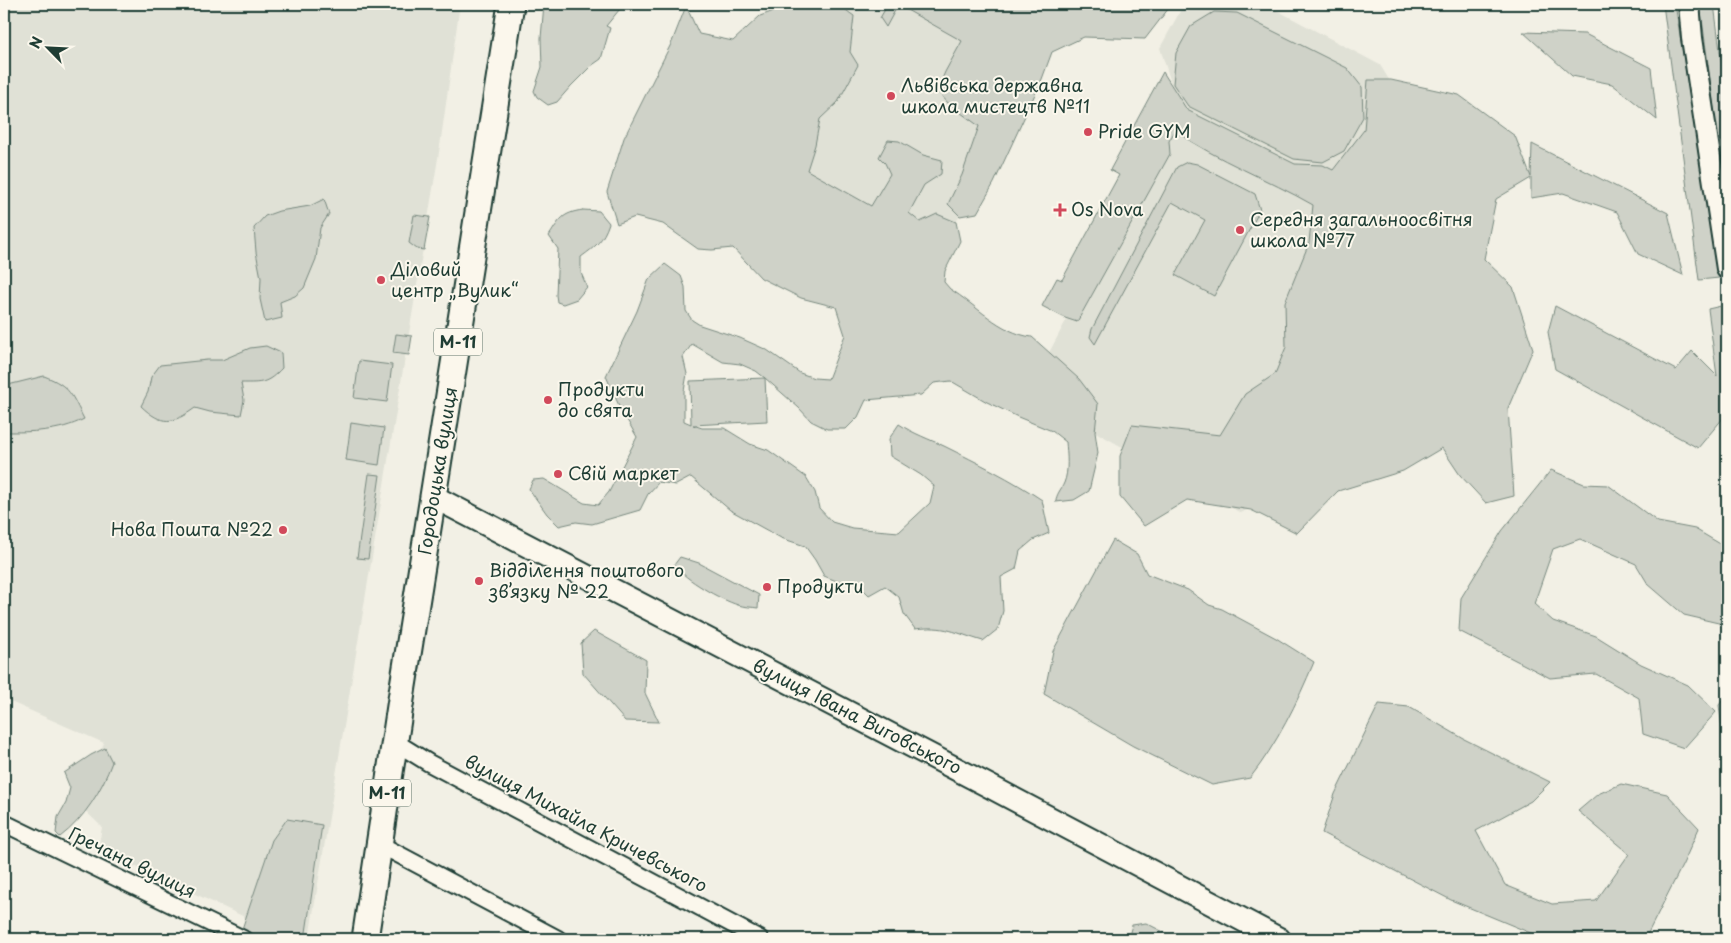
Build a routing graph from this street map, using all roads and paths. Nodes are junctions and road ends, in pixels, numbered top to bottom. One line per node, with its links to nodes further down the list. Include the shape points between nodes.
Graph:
1 (511, 4): 4 (main road, Городоцька вулиця / М-11)
2 (1689, 4): 3 (street)
3 (1727, 269)
4 (434, 497): 5 (main road, Городоцька вулиця / М-11); 12 (main road, вулиця Івана Виговського)
5 (395, 742): 7 (main road, Городоцька вулиця / М-11); 11 (street, вулиця Михайла Кричевського)
6 (4, 822): 8 (street, Гречана вулиця)
7 (379, 844): 9 (main road, Городоцька вулиця / М-11); 10 (street)
8 (243, 939)
9 (365, 939)
10 (558, 939)
11 (760, 939)
12 (1279, 939)

